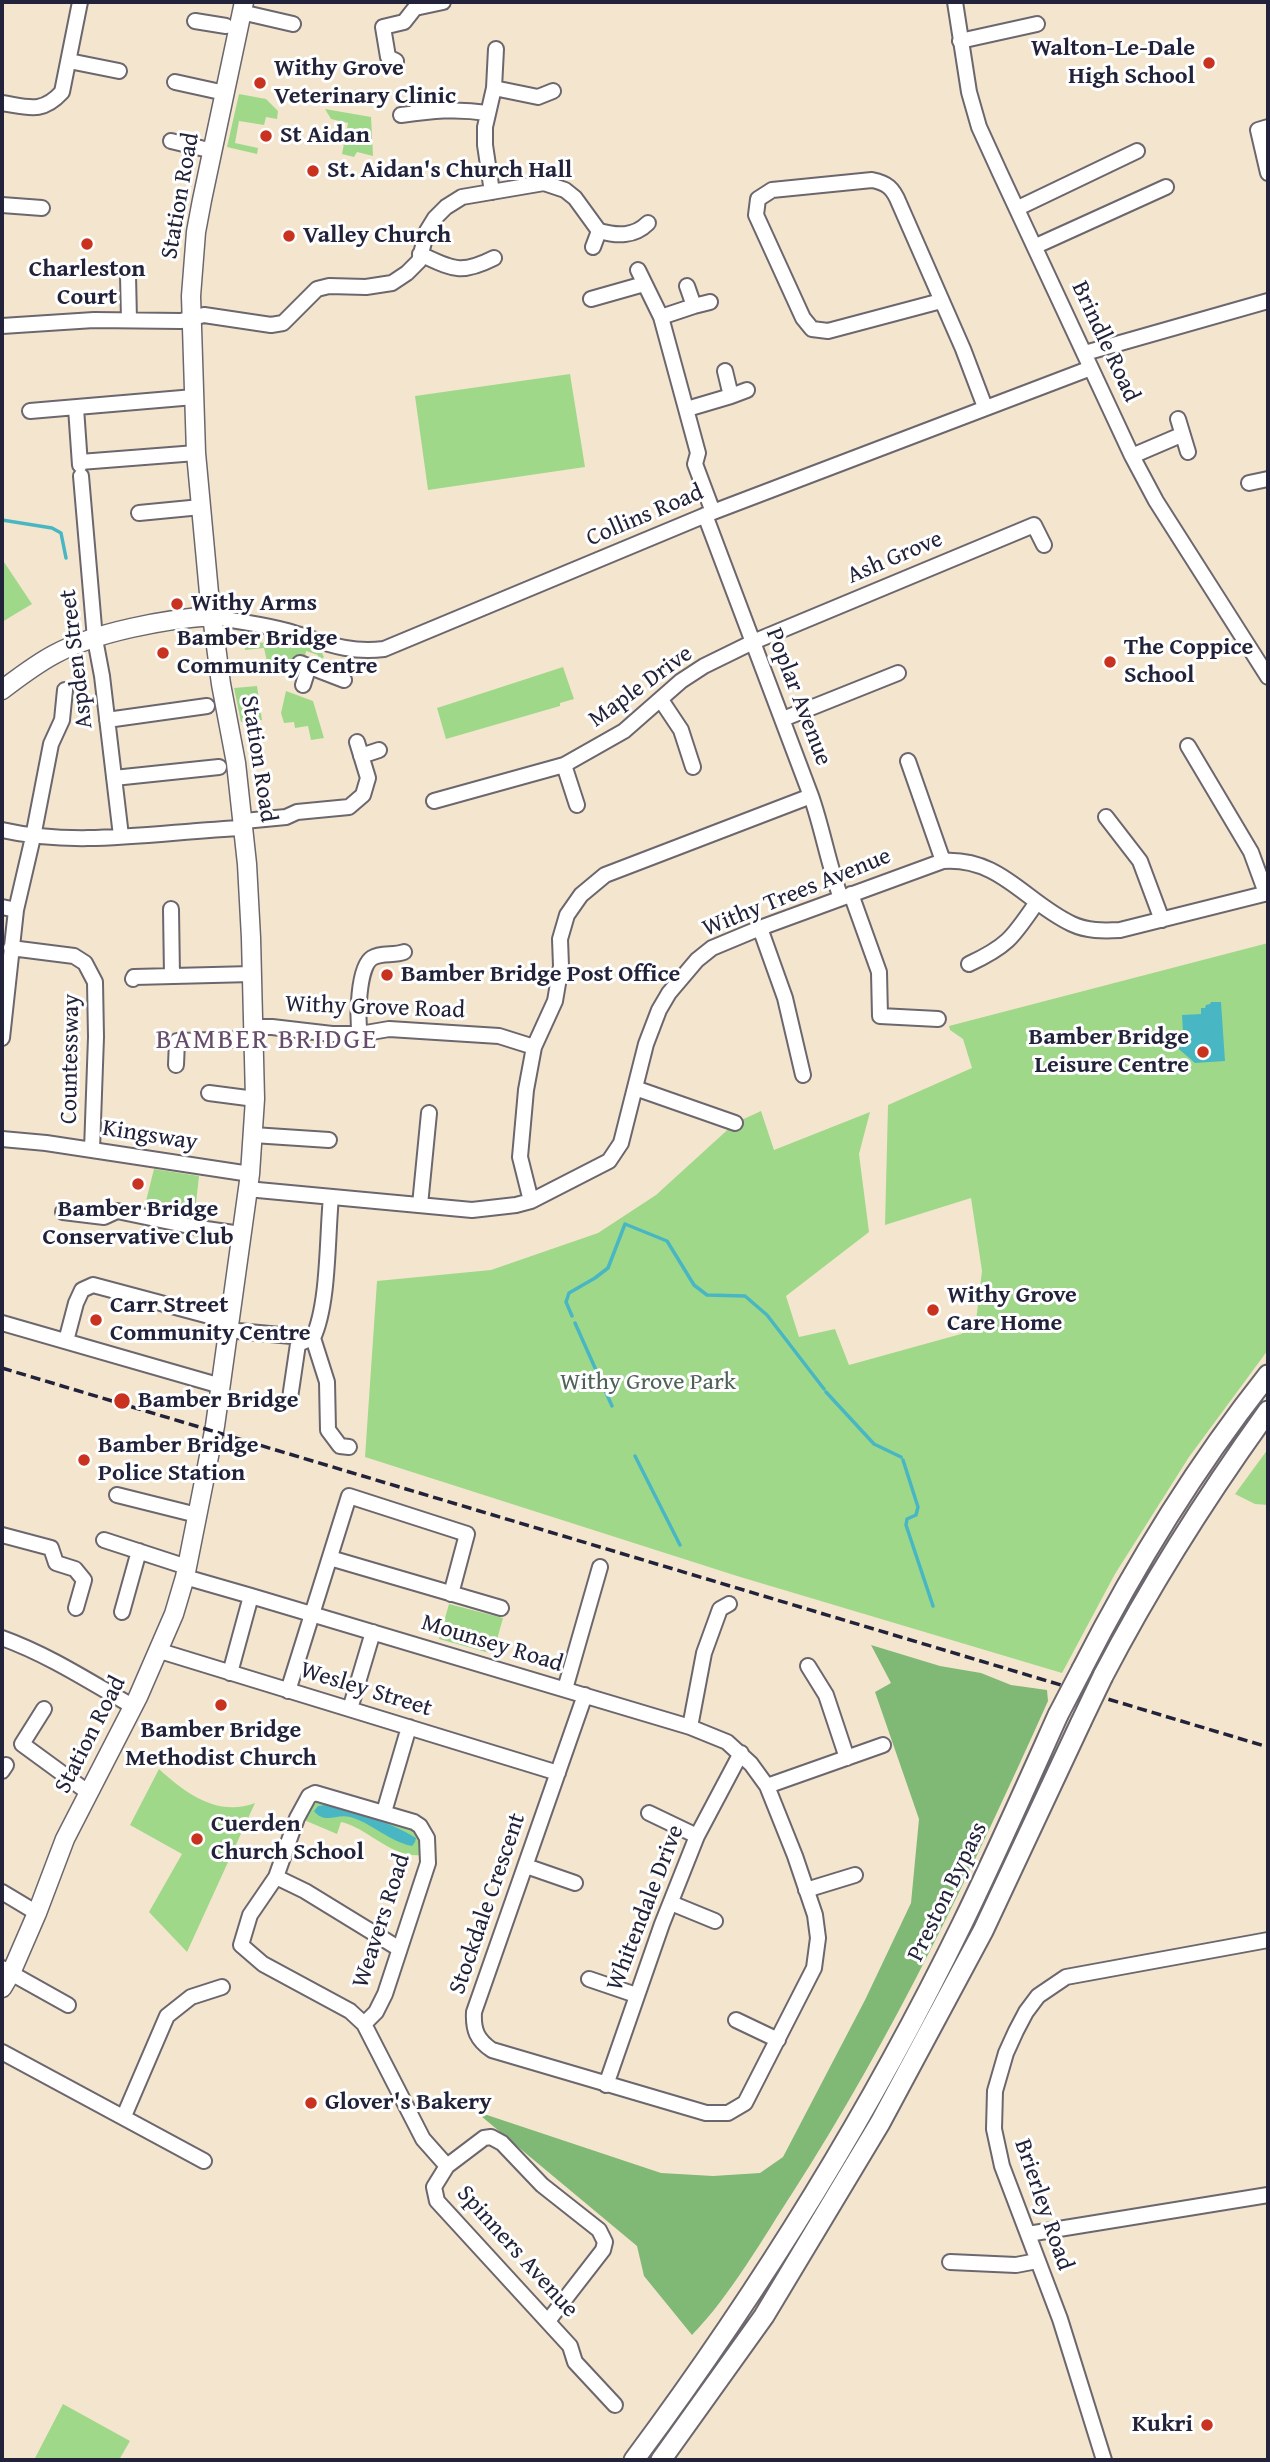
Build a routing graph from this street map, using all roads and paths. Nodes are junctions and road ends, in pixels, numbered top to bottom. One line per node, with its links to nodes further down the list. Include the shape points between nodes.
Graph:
1 (80, 2): 12 (street)
2 (443, 2): 4 (street)
3 (954, 2): 10 (street, Brindle Road)
4 (427, 4): 13 (street, via 415,8 404,22 383,27 388,57)
5 (243, 7): 7 (street, Station Road); 18 (main road, Station Road)
6 (195, 21): 9 (street)
7 (293, 24)
8 (1037, 24): 10 (street)
9 (226, 26)
10 (960, 41): 33 (street, Brindle Road, via 979,127)
11 (496, 49): 16 (street)
12 (69, 61): 14 (street); 20 (street, via 62,93 52,104 40,108)
13 (396, 61)
14 (119, 71)
15 (175, 82): 18 (street)
16 (494, 88): 17 (street, via 538,97); 22 (street)
17 (553, 91)
18 (225, 93): 26 (main road, Station Road)
19 (417, 97): 21 (street)
20 (2, 103)
21 (418, 113): 22 (street, via 439,109); 23 (street)
22 (487, 113): 30 (street, via 485,145)
23 (401, 115)
24 (1263, 128): 28 (street)
25 (171, 141): 26 (street)
26 (213, 151): 50 (main road, Station Road, via 197,232)
27 (1137, 151): 33 (street)
28 (1268, 173)
29 (1166, 187): 36 (street)
30 (492, 192): 35 (street, via 556,185 575,198); 38 (street, via 462,197 446,207 427,231)
31 (2, 205): 32 (street)
32 (42, 208)
33 (1018, 208): 36 (street, Brindle Road)
34 (648, 223): 35 (street, via 631,234)
35 (599, 231): 37 (street)
36 (1036, 246): 53 (street, Brindle Road)
37 (593, 247)
38 (420, 254): 39 (street, via 450,267 472,269); 50 (street, via 419,261 392,283 317,289 283,323 204,315)
39 (494, 258)
40 (638, 270): 42 (street, Poplar Avenue)
41 (128, 275): 51 (street)
42 (644, 284): 44 (street); 49 (street, Poplar Avenue)
43 (687, 286): 48 (street)
44 (591, 299)
45 (941, 301): 45 (street, via 894,191 886,183 872,180 772,190 758,199 756,215 812,329 828,331); 58 (street)
46 (1268, 301): 53 (street, Collins Road)
47 (710, 302): 48 (street)
48 (694, 306): 49 (street)
49 (661, 317): 60 (street, Poplar Avenue)
50 (192, 318): 51 (street); 57 (main road, Station Road)
51 (129, 320): 52 (street)
52 (2, 326)
53 (1088, 360): 58 (street, Collins Road); 66 (street, Brindle Road)
54 (725, 371): 56 (street)
55 (747, 390): 56 (street)
56 (731, 396): 60 (street)
57 (194, 397): 59 (street); 65 (main road, Station Road)
58 (985, 407): 72 (street, Collins Road)
59 (76, 408): 61 (street); 67 (street, Aspden Street)
60 (687, 409): 72 (street, Poplar Avenue, via 698,453 695,464)
61 (30, 411)
62 (1178, 419): 63 (street)
63 (1181, 435): 64 (street); 66 (street)
64 (1188, 452)
65 (197, 453): 67 (street); 70 (main road, Station Road)
66 (1132, 456): 80 (street, Brindle Road)
67 (81, 468): 75 (street, Aspden Street)
68 (1268, 479): 69 (street)
69 (1250, 483)
70 (201, 507): 71 (street); 74 (main road, Station Road)
71 (139, 513)
72 (709, 513): 76 (street, Poplar Avenue); 77 (street, Collins Road, via 396,645 372,650)
73 (1044, 545): 76 (street, Ash Grove, via 1034,525)
74 (212, 616): 75 (main road); 77 (street, Collins Road, via 286,631); 100 (main road, Station Road)
75 (95, 639): 83 (main road, via 57,653); 88 (street, Aspden Street)
76 (753, 642): 85 (street, Maple Drive, via 704,666); 87 (street, Poplar Avenue)
77 (333, 647): 78 (street)
78 (328, 673): 81 (street); 82 (street, via 305,664)
79 (898, 673): 87 (street)
80 (1268, 677)
81 (344, 680)
82 (303, 685)
83 (2, 690)
84 (65, 690): 103 (street)
85 (660, 700): 92 (street, Maple Drive, via 624,731); 94 (street, via 681,730)
86 (207, 706): 88 (street)
87 (783, 719): 96 (street, Poplar Avenue)
88 (107, 720): 95 (street, Aspden Street)
89 (1188, 746): 105 (street, via 1251,852)
90 (379, 750): 100 (street, via 359,749 368,778 363,795 349,807 297,812)
91 (908, 761): 104 (street)
92 (564, 765): 97 (street, Maple Drive); 98 (street)
93 (219, 767): 95 (street)
94 (693, 767)
95 (114, 778): 102 (street, Aspden Street)
96 (811, 796): 106 (street, Poplar Avenue, via 828,864); 122 (street, via 605,875 581,895 567,915 560,939 555,1001)
97 (434, 801)
98 (577, 805)
99 (1106, 817): 110 (street, via 1140,861)
100 (244, 825): 102 (street); 115 (main road, Station Road)
101 (2, 830): 103 (street)
102 (121, 836): 103 (street)
103 (33, 837): 108 (street)
104 (943, 860): 106 (street, Withy Trees Avenue); 107 (street, Withy Trees Avenue, via 966,861 993,870)
105 (1267, 893): 110 (street, Withy Trees Avenue)
106 (846, 896): 111 (street, Withy Trees Avenue); 118 (street, Poplar Avenue, via 879,972 880,1016)
107 (1037, 902): 110 (street, Withy Trees Avenue, via 1072,925 1095,931); 114 (street, via 1011,939)
108 (9, 908): 112 (street)
109 (171, 909): 116 (street)
110 (1162, 920)
111 (760, 928): 124 (street, via 785,998); 125 (street, Withy Trees Avenue, via 712,948 668,993 646,1044)
112 (11, 948): 121 (street); 133 (street, Countessway, via 74,956 85,963 95,982)
113 (404, 952): 120 (street, via 374,957 366,966)
114 (968, 964)
115 (252, 974): 116 (street); 119 (main road, Station Road)
116 (172, 975): 117 (street)
117 (133, 979)
118 (938, 1019)
119 (254, 1033): 120 (street, Withy Grove Road, via 272,1027); 123 (street, Withy Grove Road, via 177,1041); 127 (main road, Station Road)
120 (360, 1034): 122 (street, Withy Grove Road, via 388,1029 499,1037)
121 (2, 1038)
122 (534, 1047): 136 (street, via 520,1157)
123 (176, 1065)
124 (803, 1075)
125 (635, 1088): 129 (street); 136 (street, Withy Trees Avenue, via 621,1143 609,1161)
126 (209, 1093): 127 (street)
127 (255, 1099): 130 (main road, Station Road)
128 (429, 1113): 137 (street)
129 (735, 1123)
130 (253, 1135): 132 (street); 134 (main road, Station Road)
131 (2, 1139): 133 (street, Kingsway)
132 (330, 1140)
133 (92, 1150): 134 (street, Kingsway)
134 (249, 1182): 135 (street, Kingsway); 139 (main road, Station Road)
135 (331, 1197): 137 (street, Withy Trees Avenue); 142 (street, via 323,1305)
136 (531, 1200): 137 (street, Withy Trees Avenue, via 491,1209)
137 (420, 1205)
138 (63, 1212): 139 (street, via 104,1217 117,1211)
139 (241, 1234): 141 (main road, Station Road)
140 (2, 1323): 143 (street)
141 (228, 1326): 142 (street); 143 (street, via 93,1285 82,1290); 145 (main road, Station Road)
142 (313, 1338): 146 (street, via 298,1344); 148 (street, via 327,1382 328,1430 340,1446)
143 (66, 1341): 145 (street)
144 (1268, 1375): 217 (highway, Preston Bypass, bridge, via 1203,1462 1127,1584 1058,1715 963,1922 903,2037 789,2234)
145 (221, 1386): 150 (main road, Station Road)
146 (290, 1398)
147 (1268, 1411): 216 (highway, Preston Bypass, bridge, via 1173,1549 1103,1676 983,1931 916,2059 764,2316)
148 (349, 1447)
149 (117, 1495): 150 (street)
150 (197, 1515): 156 (main road, Station Road)
151 (2, 1535): 160 (street, via 51,1548 56,1563 75,1569 83,1580)
152 (104, 1540): 153 (street, Mounsey Road)
153 (139, 1551): 156 (street, Mounsey Road); 162 (street)
154 (330, 1558): 157 (street); 157 (street, via 349,1496 467,1534); 163 (street)
155 (600, 1567): 169 (street)
156 (186, 1572): 158 (street, Mounsey Road); 166 (main road, Station Road)
157 (451, 1594): 161 (street)
158 (251, 1596): 163 (street, Mounsey Road); 168 (street)
159 (729, 1604): 176 (street, via 720,1609 704,1653)
160 (76, 1608)
161 (501, 1608)
162 (121, 1612)
163 (312, 1614): 164 (street, Mounsey Road); 170 (street)
164 (373, 1632): 169 (street, Mounsey Road); 174 (street)
165 (2, 1638): 172 (street, via 63,1665)
166 (160, 1651): 168 (street, Wesley Street); 172 (main road, Station Road)
167 (808, 1666): 179 (street, via 826,1695)
168 (230, 1673): 170 (street, Wesley Street)
169 (565, 1689): 171 (street, Mounsey Road)
170 (288, 1690): 174 (street, Wesley Street)
171 (585, 1695): 176 (street, Mounsey Road); 180 (street, Stockdale Crescent)
172 (134, 1706): 182 (main road, Station Road)
173 (44, 1709): 182 (street, via 22,1744)
174 (350, 1709): 175 (street, Wesley Street)
175 (409, 1727): 180 (street, Wesley Street); 183 (street)
176 (691, 1727): 178 (street, Mounsey Road)
177 (883, 1745): 179 (street)
178 (741, 1753): 181 (street, Mounsey Road); 185 (street, Whitendale Drive)
179 (847, 1758): 181 (street)
180 (558, 1773): 186 (street, Stockdale Crescent)
181 (767, 1786): 190 (street, Mounsey Road)
182 (89, 1793): 193 (main road, Station Road, via 65,1839)
183 (384, 1812): 188 (street, Spinners Avenue, via 321,1794 309,1796); 196 (street, Weavers Road, via 421,1826 428,1838 428,1863)
184 (649, 1814): 185 (street)
185 (697, 1836): 192 (street, Whitendale Drive)
186 (526, 1866): 189 (street); 206 (street, Stockdale Crescent, via 474,2012 474,2026 480,2042 492,2050)
187 (855, 1875): 190 (street)
188 (276, 1877): 196 (street); 203 (street, Spinners Avenue, via 250,1915 241,1945 263,1964 350,2011)
189 (575, 1883)
190 (806, 1890): 204 (street, Mounsey Road, via 818,1938 814,1968)
191 (2, 1892): 193 (street)
192 (671, 1903): 194 (street); 200 (street, Whitendale Drive)
193 (37, 1913): 197 (main road, Station Road)
194 (715, 1921)
195 (1268, 1940): 211 (street, Brierley Road, via 1066,1977 1038,1996 1006,2053 993,2109 1002,2166)
196 (398, 1948): 203 (street, Weavers Road, via 385,1994)
197 (5, 1976): 201 (street, Station Road)
198 (589, 1979): 200 (street)
199 (222, 1987): 207 (street, via 191,1997 167,2016)
200 (636, 1995): 206 (street, Whitendale Drive)
201 (68, 2005)
202 (736, 2020): 204 (street)
203 (364, 2024): 209 (street, Spinners Avenue, via 423,2139)
204 (778, 2040): 206 (street, Mounsey Road, via 745,2103 728,2113 706,2113)
205 (2, 2052): 207 (street)
206 (606, 2085)
207 (124, 2116): 208 (street)
208 (204, 2161)
209 (447, 2166): 214 (street, Spinners Avenue, via 434,2187 437,2201); 214 (street, via 484,2138 496,2139 542,2185 599,2230 603,2249)
210 (1268, 2195): 211 (street)
211 (1028, 2234): 212 (street, Brierley Road)
212 (1037, 2260): 213 (street, via 1016,2264); 222 (street, Brierley Road)
213 (950, 2262)
214 (548, 2321): 215 (street, Spinners Avenue, via 569,2346 575,2362)
215 (615, 2405)
216 (698, 2410): 220 (highway); 221 (highway)
217 (661, 2424): 218 (highway); 219 (highway)
218 (622, 2460)
219 (634, 2460)
220 (661, 2460)
221 (673, 2460)
222 (1104, 2460)

